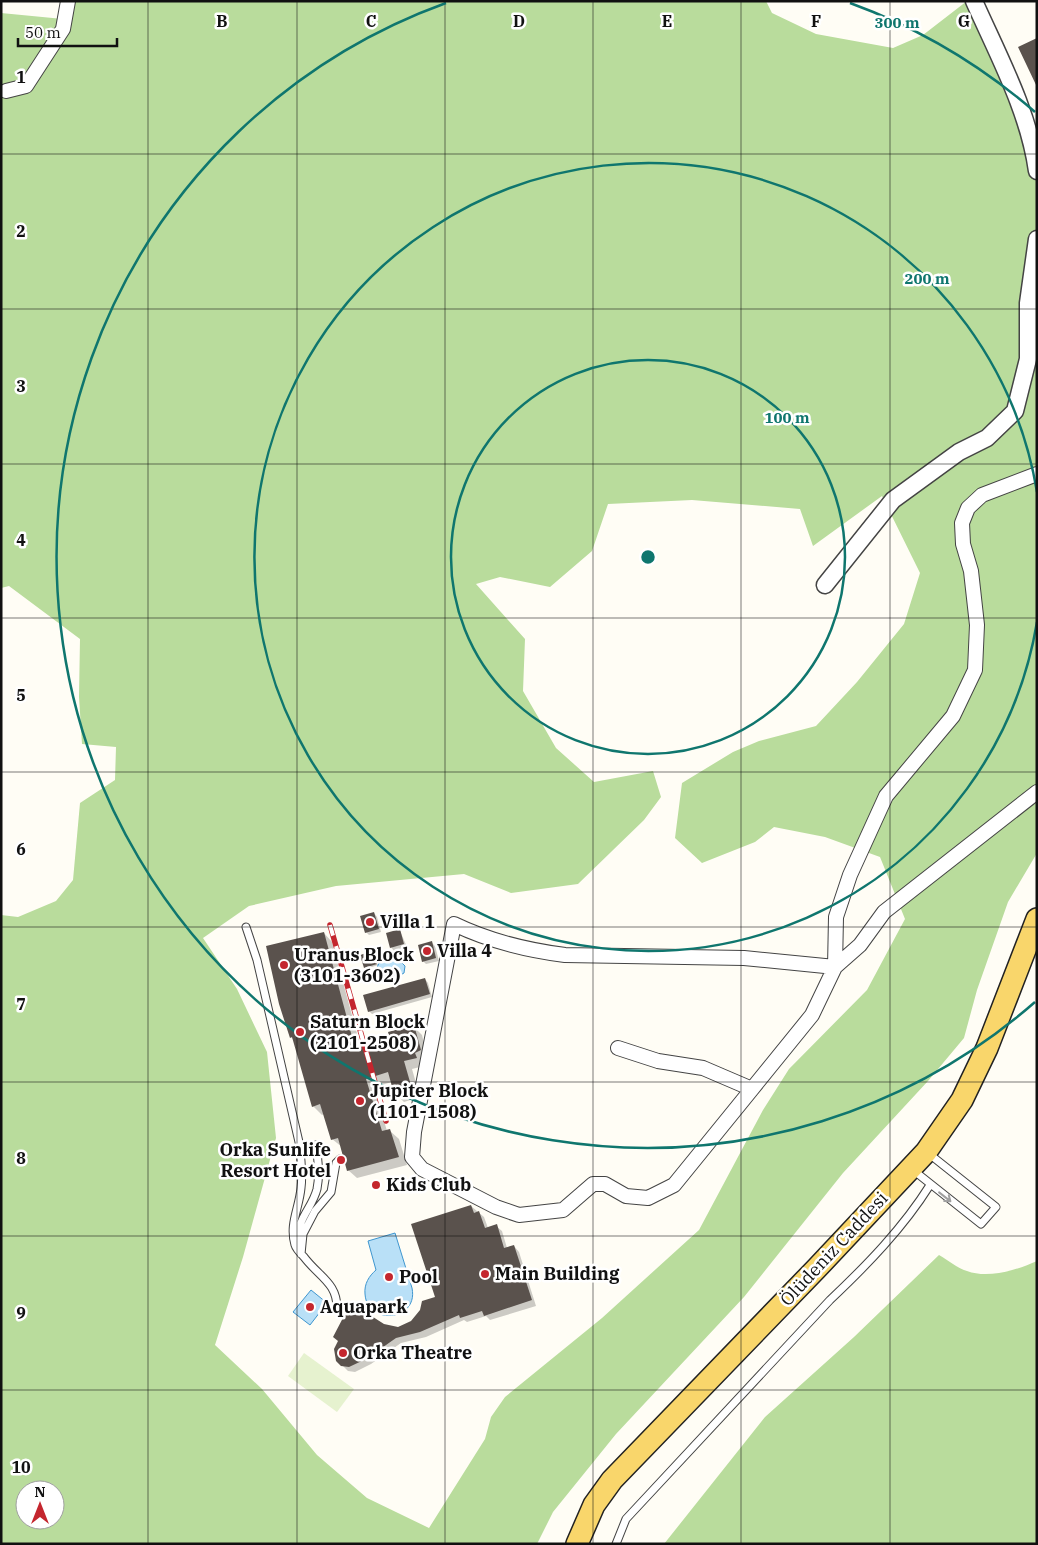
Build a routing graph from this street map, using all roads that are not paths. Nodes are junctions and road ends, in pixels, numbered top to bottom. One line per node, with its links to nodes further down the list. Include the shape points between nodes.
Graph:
1 (68, 1): 3 (street, via 63,29 42,65 26,86)
2 (974, 1): 4 (street, via 1024,121)
3 (6, 91)
4 (1037, 171)
5 (1037, 239): 7 (street, via 1028,303 1028,359 1016,411 987,438 959,452 893,500)
6 (1037, 474): 11 (street, via 982,495 968,508 962,523 977,625 975,670 953,716 886,796 868,834 836,917)
7 (825, 586)
8 (1037, 792): 11 (street, via 884,912 860,945)
9 (1037, 919): 15 (main road, Ölüdeniz Caddesi, via 987,1048 962,1100)
10 (246, 927): 19 (lane, via 257,960 299,1142 301,1190 292,1224 295,1247)
11 (835, 967): 13 (street, via 812,1016); 13 (street, via 744,958 564,955 492,940 454,924 412,1157 422,1169 519,1216 563,1210 592,1184 604,1184 626,1196 648,1198 674,1185)
12 (618, 1048): 13 (street, via 658,1061 703,1068)
13 (752, 1089)
14 (316, 1145): 19 (lane, via 319,1168 316,1191 298,1230)
15 (926, 1152): 17 (main road, Ölüdeniz Caddesi); 18 (lane, one-way to 15, via 981,1224 996,1207)
16 (340, 1159): 19 (lane, via 336,1163 331,1192 303,1234)
17 (910, 1168): 18 (lane); 21 (main road, Ölüdeniz Caddesi, via 612,1480 594,1505)
18 (930, 1185): 22 (lane, via 906,1220 867,1263 626,1518)
19 (301, 1254): 20 (lane, via 337,1296)
20 (337, 1310)
21 (579, 1541)
22 (616, 1544)

